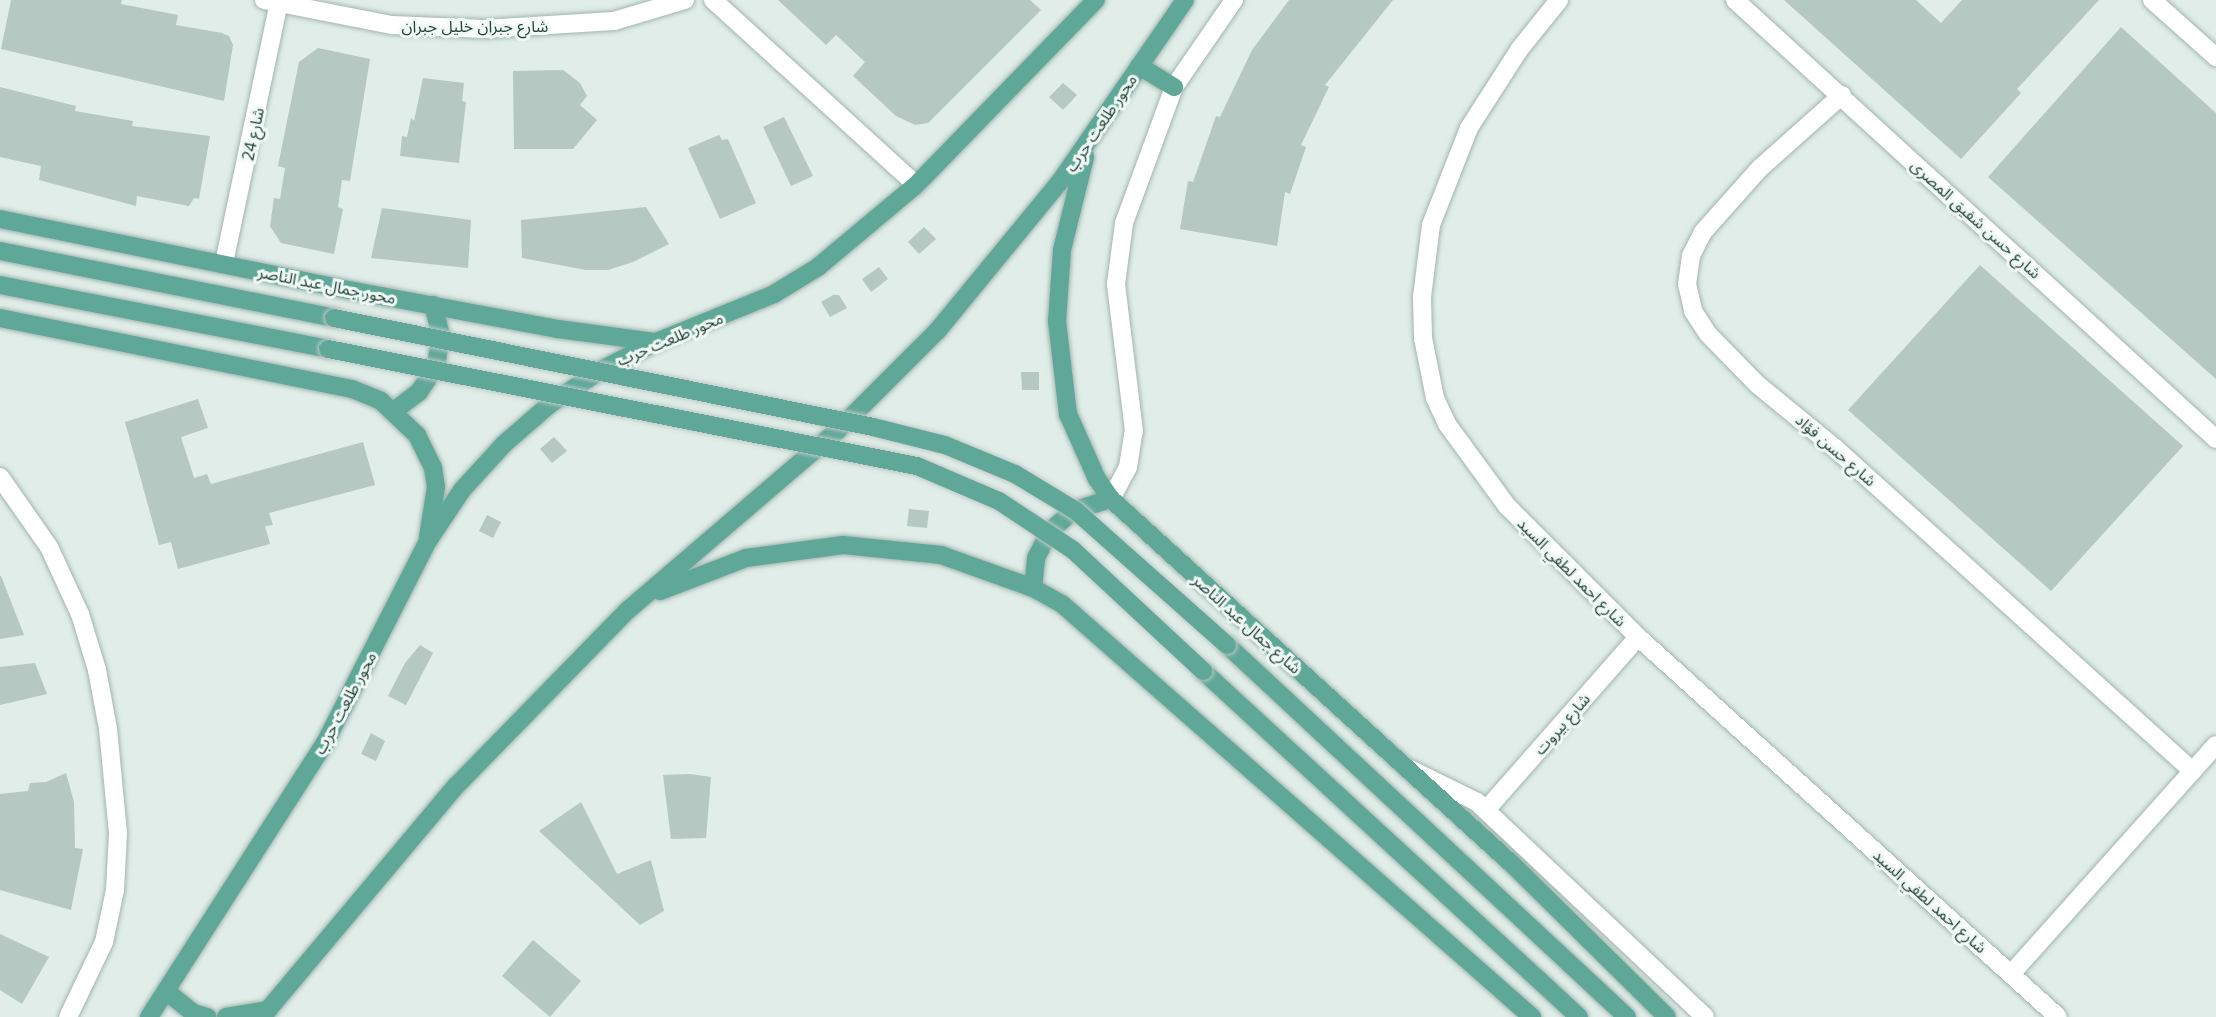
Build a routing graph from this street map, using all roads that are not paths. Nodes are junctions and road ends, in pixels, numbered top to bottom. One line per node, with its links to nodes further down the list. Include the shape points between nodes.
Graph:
1 (685, 0): 9 (street, شارع جبران خليل جبران, via 614,21 484,29 392,25)
2 (713, 0): 15 (street)
3 (1096, 0): 15 (main road, محور طلعت حرب)
4 (1185, 0): 11 (main road, محور طلعت حرب)
5 (1234, 0): 12 (street)
6 (1559, 0): 30 (street, شارع احمد لطفي السيد, via 1524,42 1469,128 1442,192 1425,259 1422,297 1427,367 1447,424 1506,506)
7 (1735, 0): 13 (street, شارع حسن شفيق المصرى)
8 (2152, 0): 10 (street)
9 (272, 2): 18 (street, شارع 24)
10 (2216, 57)
11 (1140, 66): 12 (main road); 14 (main road, محور طلعت حرب)
12 (1174, 87): 26 (street, via 1124,223 1116,284 1134,431 1128,467)
13 (1842, 95): 24 (street, شارع حسن شفيق المصرى); 33 (street, شارع حسن فؤاد, via 1760,168 1703,232 1691,256 1687,284 1693,311 1708,334 1758,385 1835,448)
14 (1100, 126): 26 (main road, شارع جمال عبد الناصر, via 1086,155 1068,218 1057,321 1068,414 1085,459); 29 (main road, محور طلعت حرب, via 982,281 889,381)
15 (916, 185): 22 (main road, محور طلعت حرب, via 818,267 774,294)
16 (0, 219): 18 (main road, محور جمال عبد الناصر)
17 (0, 251): 44 (main road, bridge, via 873,427 945,445 1015,474 1076,511 1227,645)
18 (224, 263): 20 (main road, محور جمال عبد الناصر)
19 (0, 285): 43 (main road, bridge, via 917,466 999,501 1073,550)
20 (433, 305): 22 (main road, محور جمال عبد الناصر, via 558,329); 23 (main road, via 441,336 436,366 420,392)
21 (0, 318): 23 (main road, via 352,389)
22 (656, 342): 27 (main road, محور طلعت حرب, via 601,370 550,404 476,475)
23 (394, 410): 27 (main road, via 417,435 432,468 436,487)
24 (2216, 439)
25 (0, 477): 38 (street, via 49,547 81,614 108,729 118,832 115,890 104,942)
26 (1111, 499): 28 (main road, via 1073,511 1050,531 1036,558); 32 (main road, شارع جمال عبد الناصر)
27 (428, 541): 36 (main road, محور طلعت حرب, via 327,741)
28 (1033, 588): 29 (main road, via 972,564 930,553 876,545 822,546 778,551 715,567); 42 (main road, via 1062,604)
29 (628, 610): 37 (main road, محور طلعت حرب, via 457,784)
30 (1638, 637): 34 (street, شارع بيروت); 35 (street, شارع احمد لطفي السيد)
31 (2216, 746): 33 (street)
32 (1404, 766): 34 (street, via 1450,785); 45 (main road, شارع جمال عبد الناصر, via 1513,865)
33 (2193, 771): 35 (street)
34 (1486, 810): 46 (street)
35 (2011, 974): 47 (street, شارع احمد لطفي السيد)
36 (166, 991): 39 (main road, محور طلعت حرب); 40 (main road, via 193,1013)
37 (265, 1013): 41 (main road)
38 (68, 1017)
39 (149, 1017)
40 (207, 1017)
41 (226, 1017)
42 (1532, 1017)
43 (1578, 1017)
44 (1628, 1017)
45 (1667, 1017)
46 (1705, 1017)
47 (2058, 1017)

